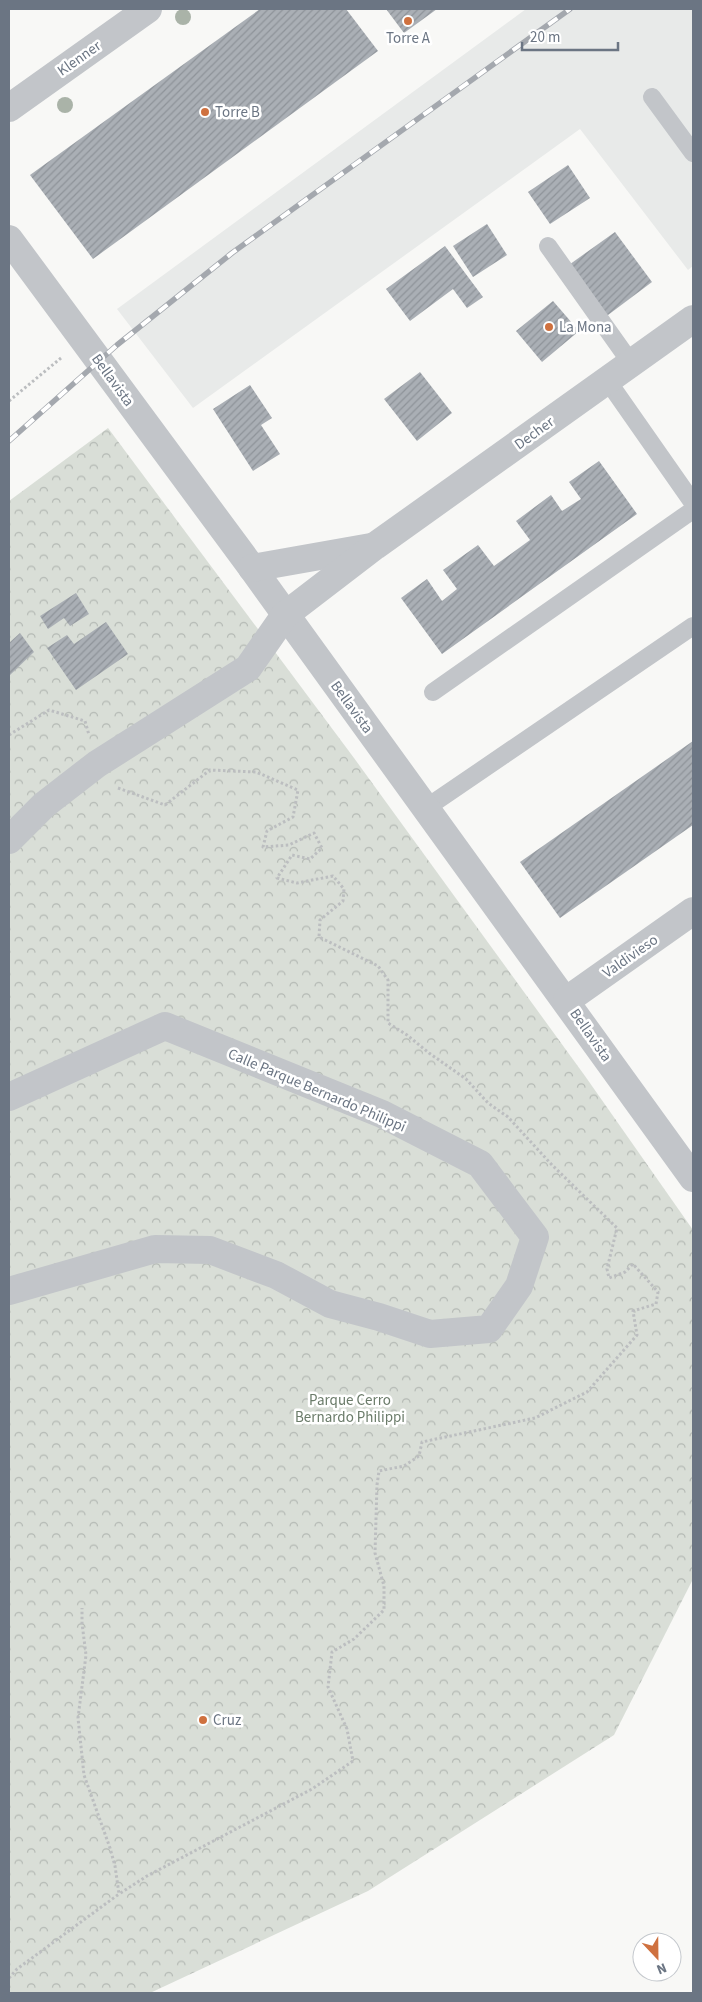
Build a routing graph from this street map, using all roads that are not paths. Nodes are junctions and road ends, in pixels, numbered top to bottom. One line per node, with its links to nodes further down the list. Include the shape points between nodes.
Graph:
1 (148, 9): 3 (street, Klenner)
2 (652, 97): 4 (lane)
3 (9, 108)
4 (693, 153)
5 (9, 239): 13 (street, Bellavista)
6 (548, 246): 8 (lane)
7 (693, 319): 8 (street, Decher)
8 (631, 363): 9 (street, Decher)
9 (607, 380): 10 (lane); 12 (street, Decher)
10 (693, 503)
11 (693, 510): 16 (lane)
12 (375, 546): 13 (street, Decher); 14 (street, Decher)
13 (252, 568): 14 (street, Bellavista)
14 (285, 615): 17 (street, Bellavista); 18 (street, via 248,668 96,764 44,805)
15 (693, 626): 17 (lane)
16 (434, 692)
17 (426, 808): 20 (street, Bellavista)
18 (9, 840)
19 (693, 910): 20 (street, Valdivieso)
20 (566, 1000): 22 (street, Bellavista)
21 (9, 1097): 23 (street, Calle Parque Bernardo Philippi, via 164,1026 382,1114 480,1164 535,1237 519,1286 489,1329 430,1334 330,1304 276,1275 210,1250 155,1249)
22 (693, 1178)
23 (9, 1291)

